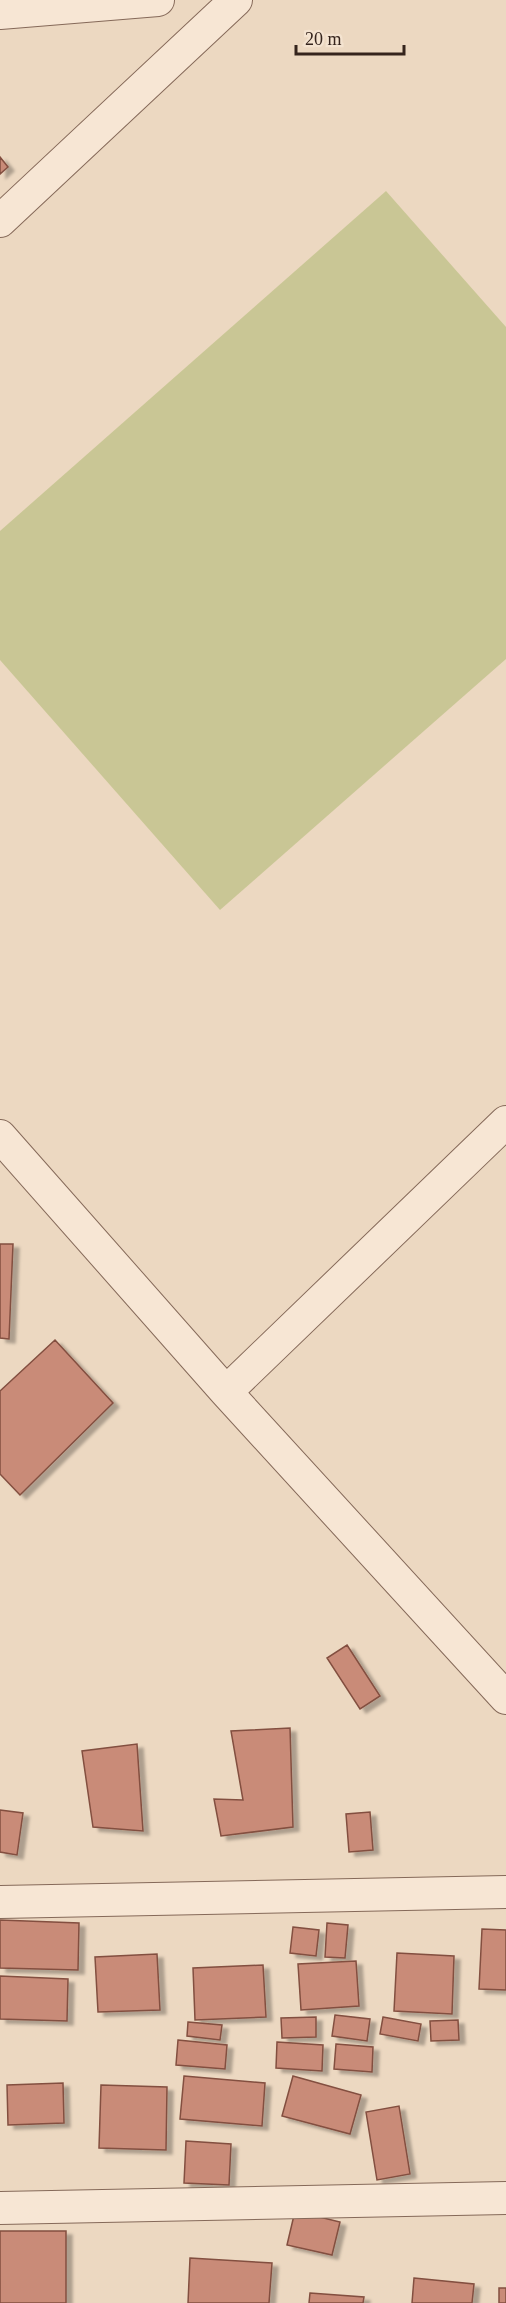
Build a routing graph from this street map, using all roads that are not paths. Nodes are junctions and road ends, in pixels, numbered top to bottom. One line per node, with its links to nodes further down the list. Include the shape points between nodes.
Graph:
1 (158, 0): 3 (street)
2 (236, 0): 4 (street)
3 (0, 13)
4 (0, 221)
5 (506, 1122): 7 (street)
6 (0, 1136): 7 (street)
7 (226, 1392): 8 (street)
8 (506, 1698)
9 (506, 1892): 10 (street)
10 (0, 1902)
11 (506, 2198): 12 (street)
12 (0, 2208)

